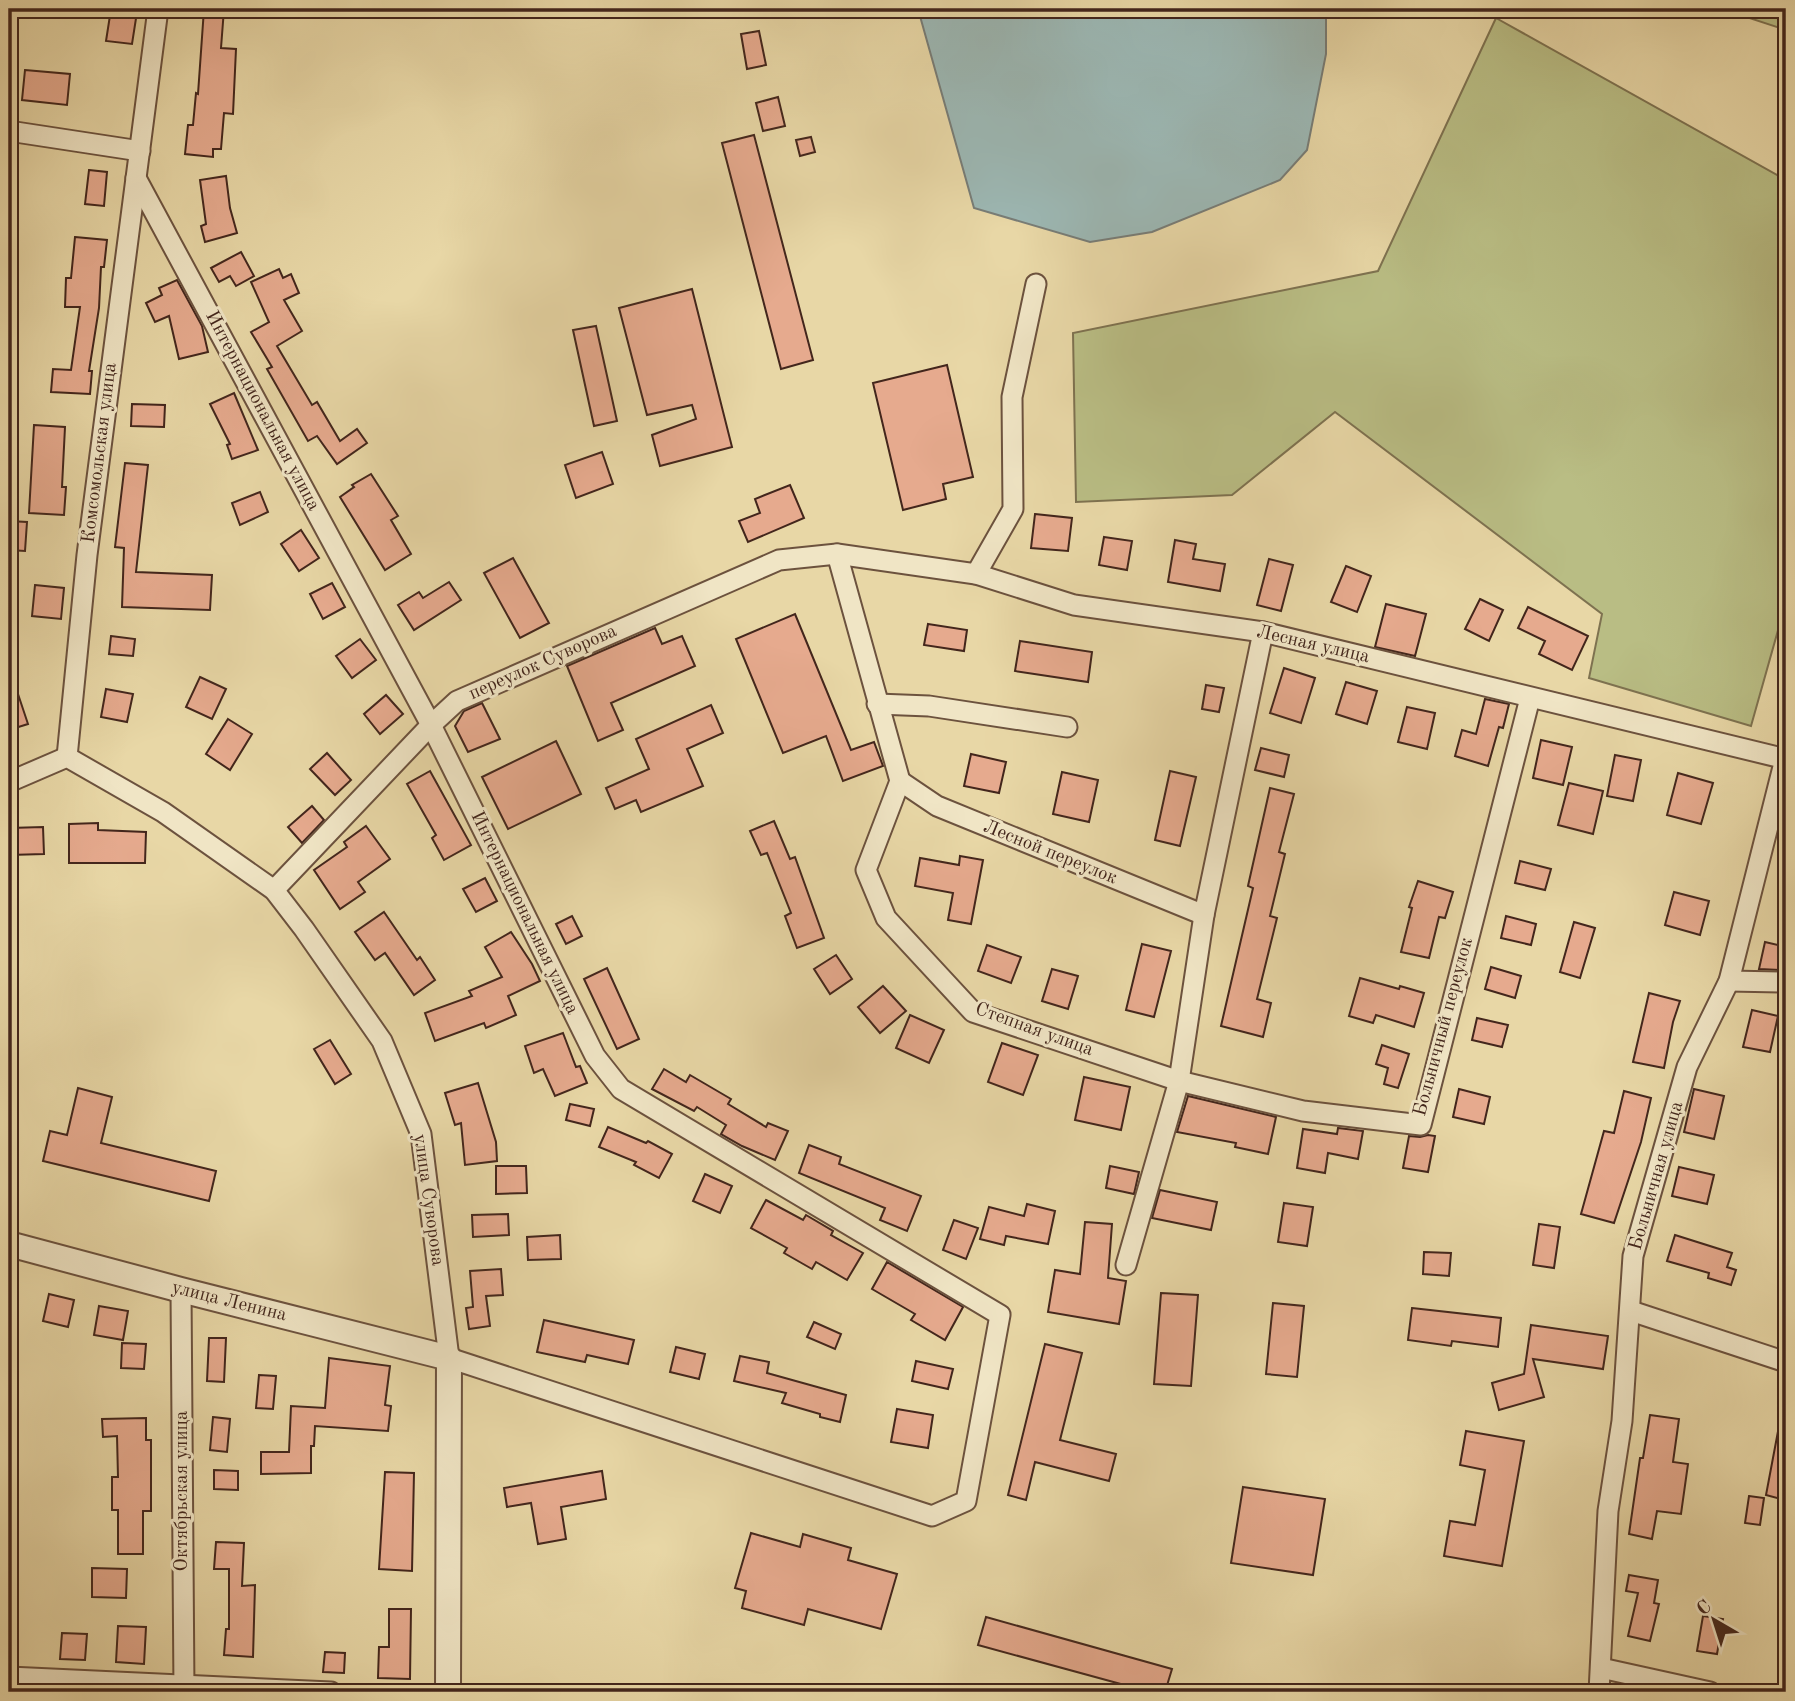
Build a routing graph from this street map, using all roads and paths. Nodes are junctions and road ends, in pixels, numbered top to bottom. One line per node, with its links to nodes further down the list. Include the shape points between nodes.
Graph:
1 (158, 9): 3 (street)
2 (9, 131): 3 (street)
3 (140, 150): 4 (street, Комсомольская улица)
4 (136, 178): 11 (street, Интернациональная улица); 13 (street, Комсомольская улица, via 87,555)
5 (1036, 284): 7 (street, via 1012,397 1013,509)
6 (837, 554): 7 (street, Лесная улица); 10 (street); 11 (street, переулок Суворова, via 779,560 457,701)
7 (976, 574): 8 (street, Лесная улица, via 1074,605)
8 (1263, 632): 9 (street, Лесная улица); 18 (street)
9 (1530, 698): 14 (street, Лесная улица); 21 (street, Больничный переулок, via 1421,1125 1303,1111)
10 (877, 704): 12 (street, via 929,706); 16 (street)
11 (431, 725): 17 (street, переулок Суворова); 26 (street, Интернациональная улица, via 595,1056 621,1089 1000,1315 966,1501 932,1516)
12 (1067, 726)
13 (67, 757): 15 (street); 17 (street, улица Суворова, via 163,812)
14 (1785, 759): 19 (street, Больничная улица)
15 (9, 782)
16 (900, 782): 18 (street, Лесной переулок, via 937,806); 21 (street, Степная улица, via 866,870 887,918 973,1012)
17 (274, 890): 26 (street, улица Суворова, via 382,1041 421,1134)
18 (1204, 915): 21 (street)
19 (1729, 981): 20 (street); 25 (street, Больничная улица, via 1687,1067 1633,1256)
20 (1786, 982)
21 (1179, 1081): 23 (street)
22 (9, 1244): 24 (street, улица Ленина)
23 (1126, 1265)
24 (181, 1290): 26 (street, улица Ленина); 30 (street, Октябрьская улица)
25 (1631, 1311): 27 (street); 28 (street, Больничная улица, via 1622,1422 1608,1511)
26 (449, 1358): 32 (street, улица Суворова)
27 (1786, 1362)
28 (1601, 1668): 33 (street, Больничная улица); 34 (street)
29 (9, 1677): 30 (street)
30 (183, 1689): 31 (street)
31 (331, 1692)
32 (448, 1692)
33 (1599, 1692)
34 (1710, 1692)

